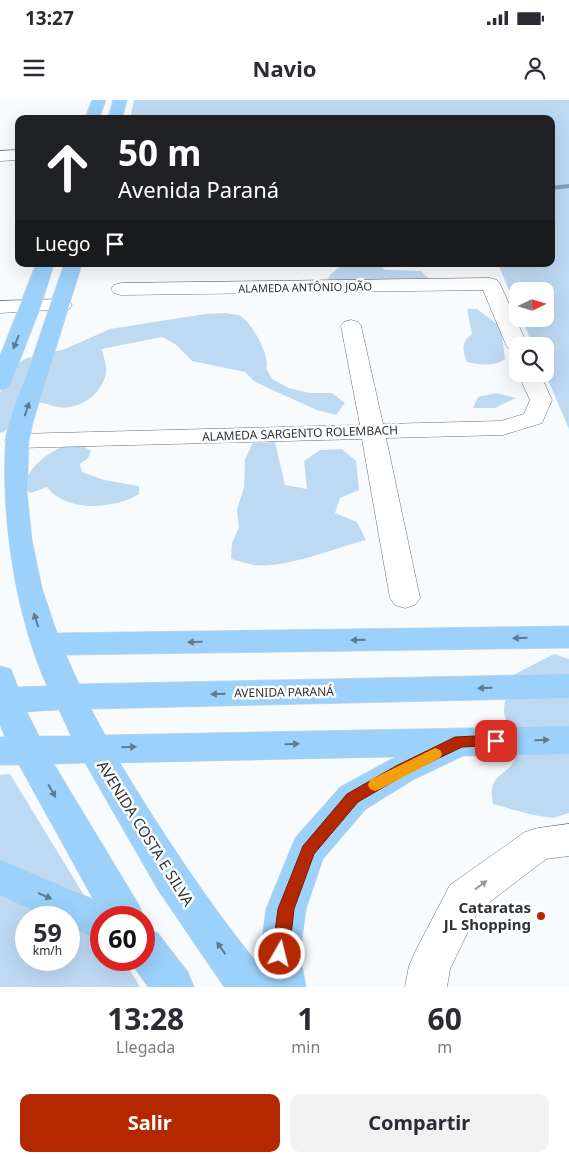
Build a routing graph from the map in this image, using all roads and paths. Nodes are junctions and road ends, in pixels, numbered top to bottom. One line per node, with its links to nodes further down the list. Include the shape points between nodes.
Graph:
1 (99, 100): 3 (main road)
2 (120, 100): 4 (main road)
3 (93, 115)
4 (116, 115)
5 (15, 155): 6 (street)
6 (0, 156)
7 (44, 267): 11 (main road)
8 (72, 267): 10 (main road, AVENIDA COSTA E SILVA)
9 (121, 290): 14 (street, ALAMEDA ANTÔNIO JOÃO, via 490,284)
10 (62, 305): 11 (street); 18 (main road, AVENIDA COSTA E SILVA, one-way to 10)
11 (30, 306): 12 (street); 16 (main road, one-way to 16)
12 (0, 308)
13 (351, 326): 17 (street)
14 (514, 337)
15 (533, 382): 17 (street, ALAMEDA SARGENTO ROLEMBACH, via 541,400 534,418 502,428)
16 (0, 383)
17 (374, 432): 18 (street, ALAMEDA SARGENTO ROLEMBACH); 19 (street)
18 (17, 441): 21 (main road, AVENIDA COSTA E SILVA, one-way to 18, via 35,619 20,555 12,501)
19 (405, 598)
20 (569, 638): 21 (main road, one-way to 21)
21 (45, 644): 24 (main road, AVENIDA COSTA E SILVA)
22 (569, 686): 24 (main road, AVENIDA PARANÁ, one-way to 24)
23 (2, 693): 24 (main road, AVENIDA PARANÁ); 28 (main road)
24 (68, 697): 27 (main road, AVENIDA COSTA E SILVA)
25 (569, 740): 26 (main road, one-way to 25)
26 (460, 741): 27 (main road, one-way to 26); 36 (main road, via 352,798 308,850 286,909 280,954)
27 (92, 748): 28 (main road); 35 (main road, AVENIDA COSTA E SILVA, one-way to 27, via 154,852)
28 (14, 751): 31 (main road, one-way to 31)
29 (569, 840): 37 (street, one-way to 29, via 430,966 464,898 538,844)
30 (0, 877): 32 (main road, one-way to 32)
31 (117, 906)
32 (90, 917)
33 (155, 962): 34 (main road)
34 (173, 987)
35 (250, 987)
36 (285, 987)
37 (426, 987)

